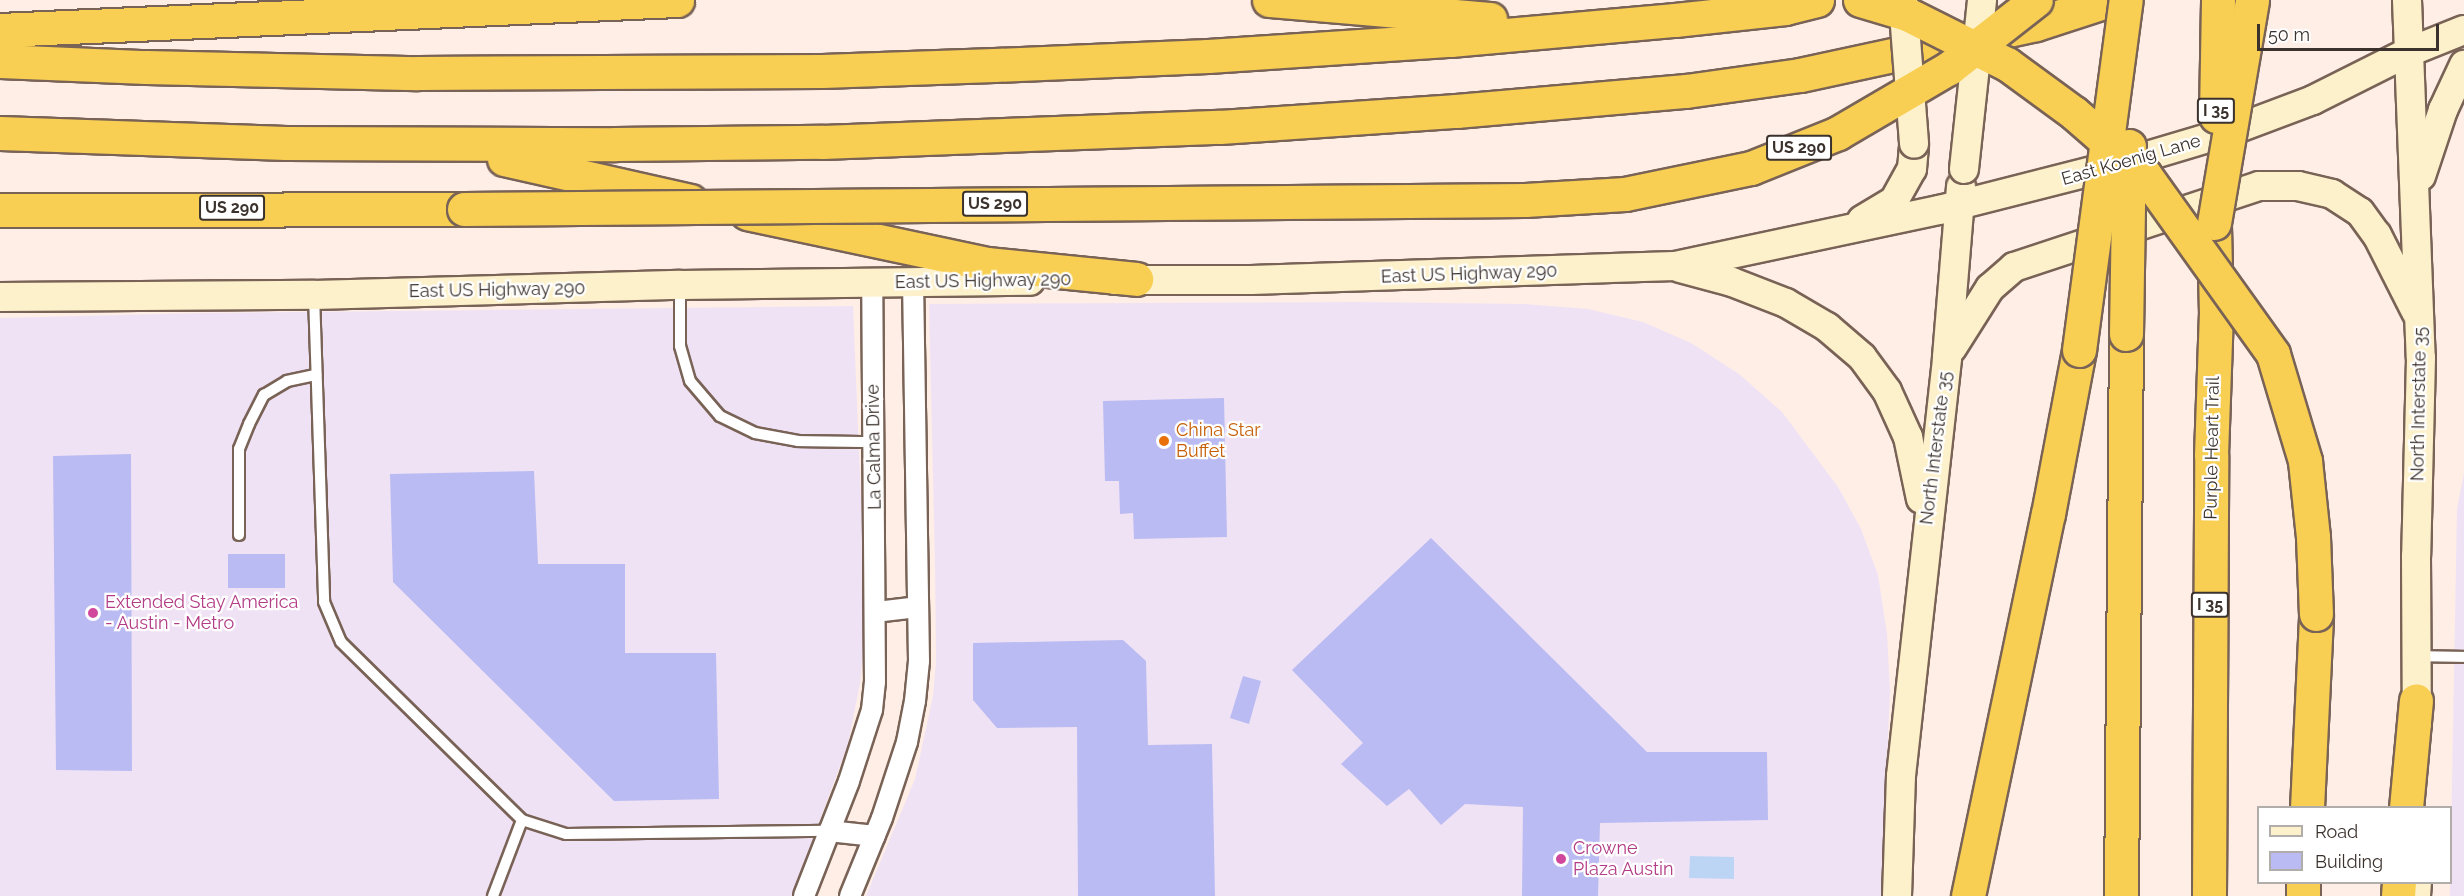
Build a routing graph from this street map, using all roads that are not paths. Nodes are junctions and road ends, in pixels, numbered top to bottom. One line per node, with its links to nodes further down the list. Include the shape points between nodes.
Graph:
1 (677, 0): 15 (highway)
2 (1269, 0): 14 (highway, via 1464,19)
3 (1817, 0): 14 (highway, via 1785,8)
4 (1860, 0): 45 (highway, bridge, via 1907,14 2007,64 2074,113 2145,175 2272,354 2305,461 2313,537 2316,614)
5 (1904, 0): 26 (main road, bridge, via 1914,144 1912,169 1894,201)
6 (1982, 0): 23 (main road, North Interstate 35, bridge)
7 (2036, 0): 24 (highway, US 290, bridge, via 1949,68 1838,132 1751,168 1625,195 1513,200)
8 (2110, 0): 21 (highway, via 2036,24 1800,75 1686,91 1479,109 1220,127 978,137)
9 (2126, 0): 55 (highway, bridge, via 2079,350)
10 (2131, 0): 56 (highway, bridge)
11 (2218, 0): 25 (highway, Purple Heart Trail / I 35, bridge)
12 (2252, 0): 25 (highway, bridge)
13 (2407, 5): 17 (main road, North Interstate 35)
14 (1675, 20): 18 (highway, via 1208,57 822,71 307,72)
15 (0, 30)
16 (2464, 30): 17 (main road, East Koenig Lane)
17 (2409, 52): 22 (main road, North Interstate 35); 23 (main road, East Koenig Lane, via 2313,100 2228,132)
18 (0, 61)
19 (2464, 65): 22 (main road, via 2443,110)
20 (0, 133): 21 (highway)
21 (422, 144): 28 (highway, via 563,170 987,264)
22 (2416, 192): 34 (main road, North Interstate 35)
23 (1958, 205): 26 (main road, East US Highway 290); 35 (main road, North Interstate 35)
24 (0, 210)
25 (2214, 223): 57 (highway, Purple Heart Trail / I 35, bridge)
26 (1845, 230): 27 (main road, East US Highway 290)
27 (1675, 266): 28 (main road, East US Highway 290, via 1251,280); 38 (main road, via 1786,303 1827,327 1862,357 1887,390 1908,437)
28 (1136, 279): 30 (main road, East US Highway 290)
29 (872, 282): 30 (main road, East US Highway 290); 31 (main road, East US Highway 290); 37 (street, La Calma Drive)
30 (913, 282): 40 (street)
31 (680, 285): 32 (main road, East US Highway 290); 37 (lane, via 680,346 690,381 720,416 755,434)
32 (314, 295): 33 (main road, East US Highway 290); 36 (lane)
33 (0, 297)
34 (2420, 320): 35 (main road, via 2377,235 2360,212 2332,194 2298,186 2259,186 2014,267 1990,288); 42 (main road, North Interstate 35)
35 (1947, 357): 38 (main road, North Interstate 35)
36 (316, 375): 39 (lane, via 286,381 264,395 249,424 239,449); 48 (lane, via 324,602 341,642)
37 (874, 442): 41 (street, La Calma Drive)
38 (1926, 532): 54 (main road, North Interstate 35, via 1901,776)
39 (239, 535)
40 (918, 607): 41 (street); 50 (street, via 915,701 907,742)
41 (876, 612): 49 (street, La Calma Drive, via 872,710)
42 (2415, 656): 43 (lane); 44 (main road, North Interstate 35)
43 (2464, 657)
44 (2416, 700): 46 (highway); 47 (main road, North Interstate 35)
45 (2307, 806)
46 (2406, 806)
47 (2418, 806)
48 (522, 820): 49 (lane, via 566,834); 51 (lane)
49 (829, 831): 50 (street); 52 (street, La Calma Drive)
50 (875, 836): 53 (street)
51 (493, 896)
52 (804, 896)
53 (850, 896)
54 (1897, 896)
55 (1968, 896)
56 (2121, 896)
57 (2209, 896)

